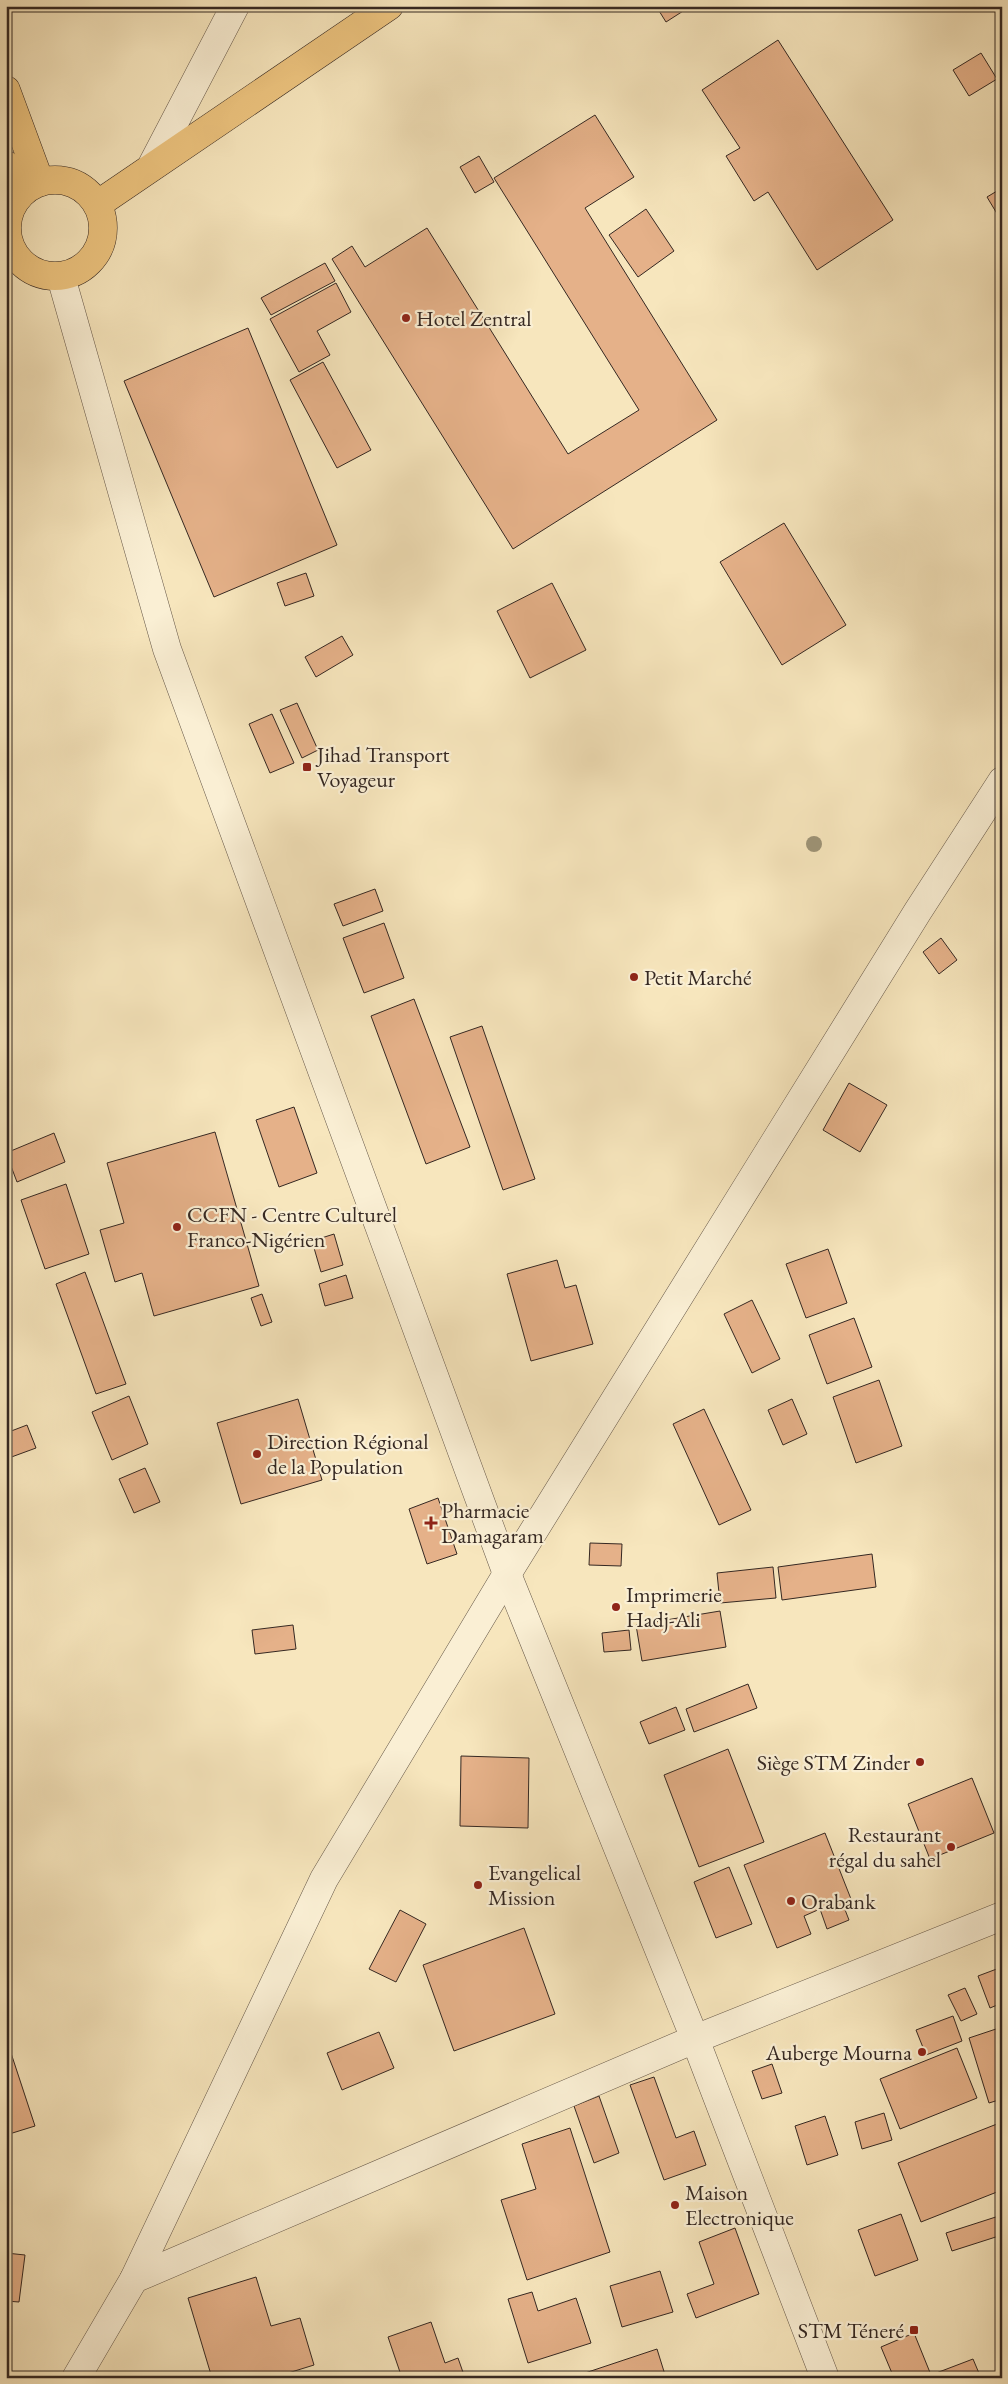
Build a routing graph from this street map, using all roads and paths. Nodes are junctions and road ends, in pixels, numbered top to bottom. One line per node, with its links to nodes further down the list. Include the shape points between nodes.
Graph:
1 (235, 6): 5 (street)
2 (389, 6): 5 (highway)
3 (6, 90): 6 (highway)
4 (6, 165): 6 (highway)
5 (151, 167): 7 (highway)
6 (30, 189): 7 (highway, via 60,180 79,185); 8 (highway, via 12,207)
7 (98, 204): 10 (highway, via 104,235 98,250 89,263)
8 (7, 234): 9 (highway)
9 (15, 270): 10 (highway)
10 (61, 277): 12 (street, via 166,649)
11 (1002, 781): 12 (street, via 918,911)
12 (508, 1574): 14 (street); 15 (street, via 324,1879)
13 (1002, 1916): 14 (street)
14 (695, 2039): 15 (street); 17 (street)
15 (134, 2279): 16 (street)
16 (76, 2378)
17 (825, 2378)

